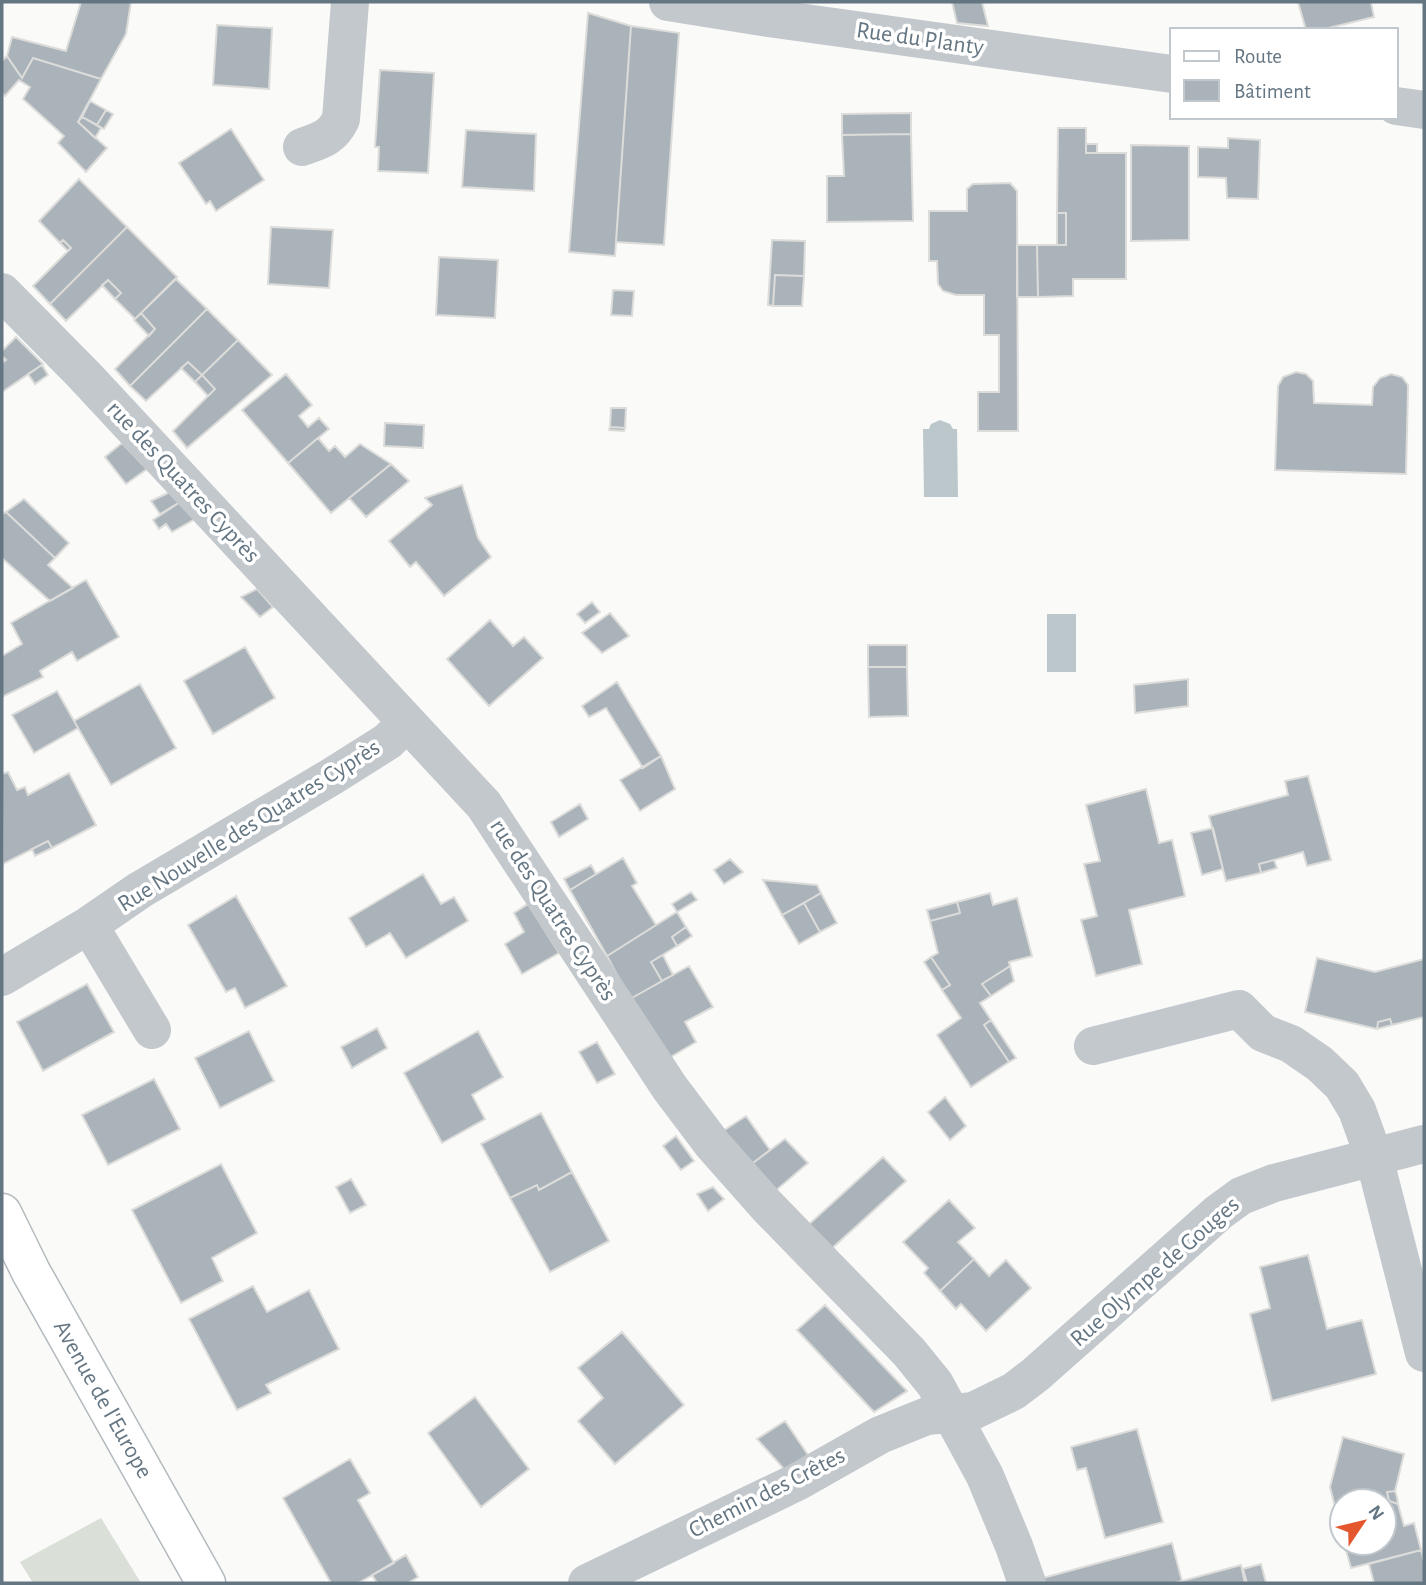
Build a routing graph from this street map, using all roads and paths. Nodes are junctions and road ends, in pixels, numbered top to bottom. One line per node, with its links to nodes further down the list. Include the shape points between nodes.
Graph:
1 (350, 2): 6 (street, via 341,119 323,139)
2 (668, 2): 3 (street, Rue du Planty)
3 (1170, 74)
4 (1398, 106): 5 (street)
5 (1424, 110)
6 (302, 147)
7 (2, 292): 8 (street, rue des Quatres Cyprès, via 85,375)
8 (406, 723): 9 (street, Rue Nouvelle des Quatres Cyprès, via 388,741); 17 (street, rue des Quatres Cyprès, via 484,805 670,1088 713,1145 909,1352 935,1384)
9 (89, 925): 10 (street, Rue Nouvelle des Quatres Cyprès); 11 (street, Rue Nouvelle des Quatres Cyprès)
10 (2, 977)
11 (152, 1030)
12 (1093, 1046): 14 (street, via 1239,1009 1263,1033 1310,1057 1342,1086 1357,1110)
13 (1424, 1144): 14 (street, Rue Olympe de Gouges)
14 (1374, 1157): 16 (street); 17 (street, Rue Olympe de Gouges, via 1241,1196 1035,1376 973,1411)
15 (2, 1213): 18 (main road, Avenue de l'Europe)
16 (1424, 1353)
17 (950, 1413): 19 (street, Chemin des Crêtes, via 927,1416 880,1435 797,1482); 20 (street, rue des Quatres Cyprès, via 985,1476)
18 (206, 1583)
19 (587, 1583)
20 (1027, 1583)

